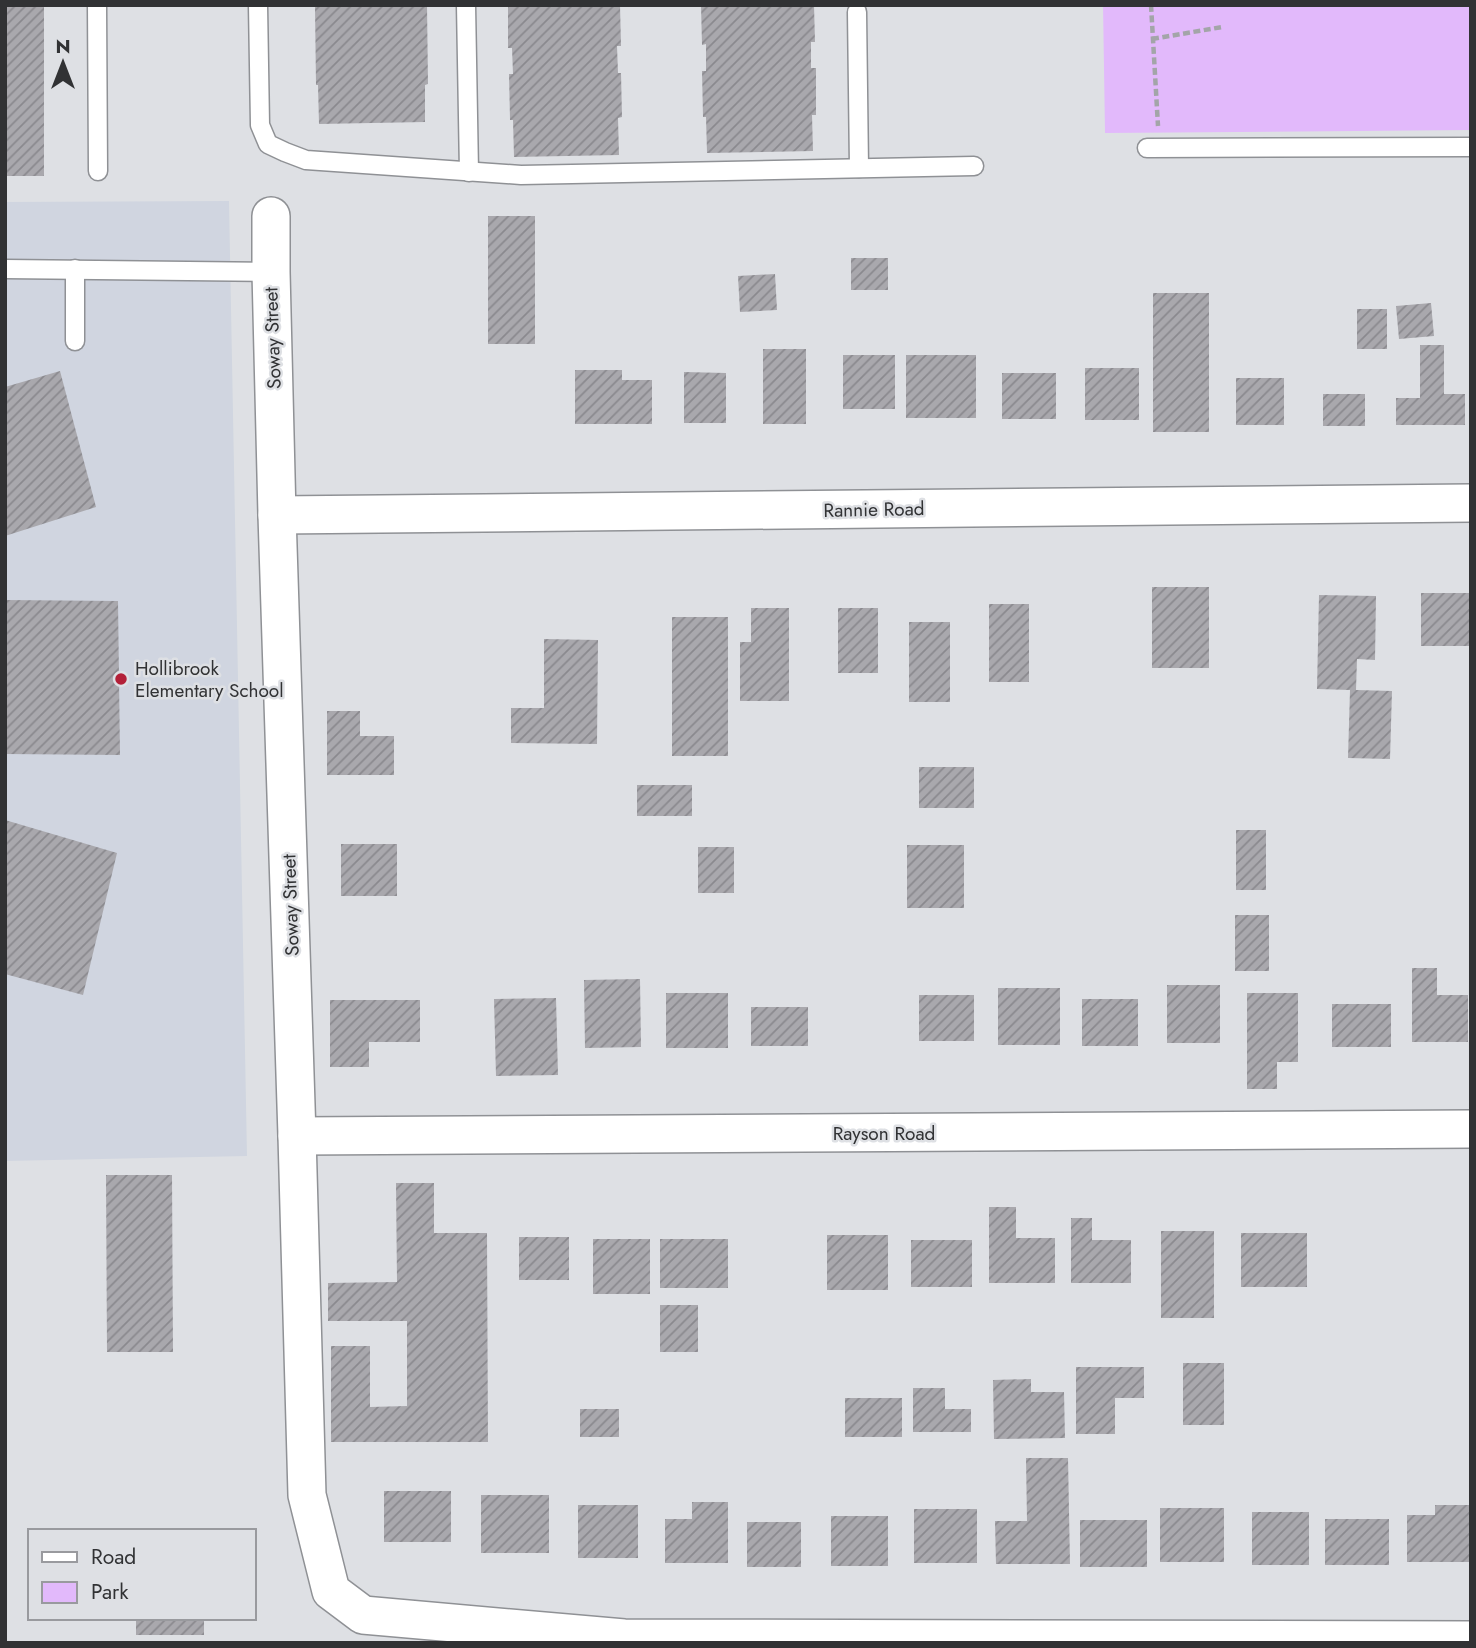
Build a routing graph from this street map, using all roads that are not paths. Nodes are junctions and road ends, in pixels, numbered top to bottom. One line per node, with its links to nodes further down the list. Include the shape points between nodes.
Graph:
1 (97, 5): 9 (lane)
2 (258, 5): 10 (lane, via 260,125 268,144 306,160)
3 (466, 5): 10 (lane)
4 (858, 12): 8 (lane)
5 (1471, 147): 6 (lane)
6 (1154, 148)
7 (974, 166): 8 (lane)
8 (859, 168): 10 (lane, via 521,175)
9 (98, 171)
10 (469, 172)
11 (271, 216): 14 (street, Soway Street)
12 (5, 269): 13 (lane)
13 (75, 269): 14 (lane); 15 (lane)
14 (271, 272): 17 (street, Soway Street)
15 (75, 341)
16 (1471, 503): 17 (street, Rannie Road)
17 (277, 515): 19 (street, Soway Street)
18 (1471, 1129): 19 (street, Rayson Road)
19 (297, 1136): 20 (street, Soway Street, via 307,1494 331,1591 363,1615 624,1638)
20 (1449, 1641)

